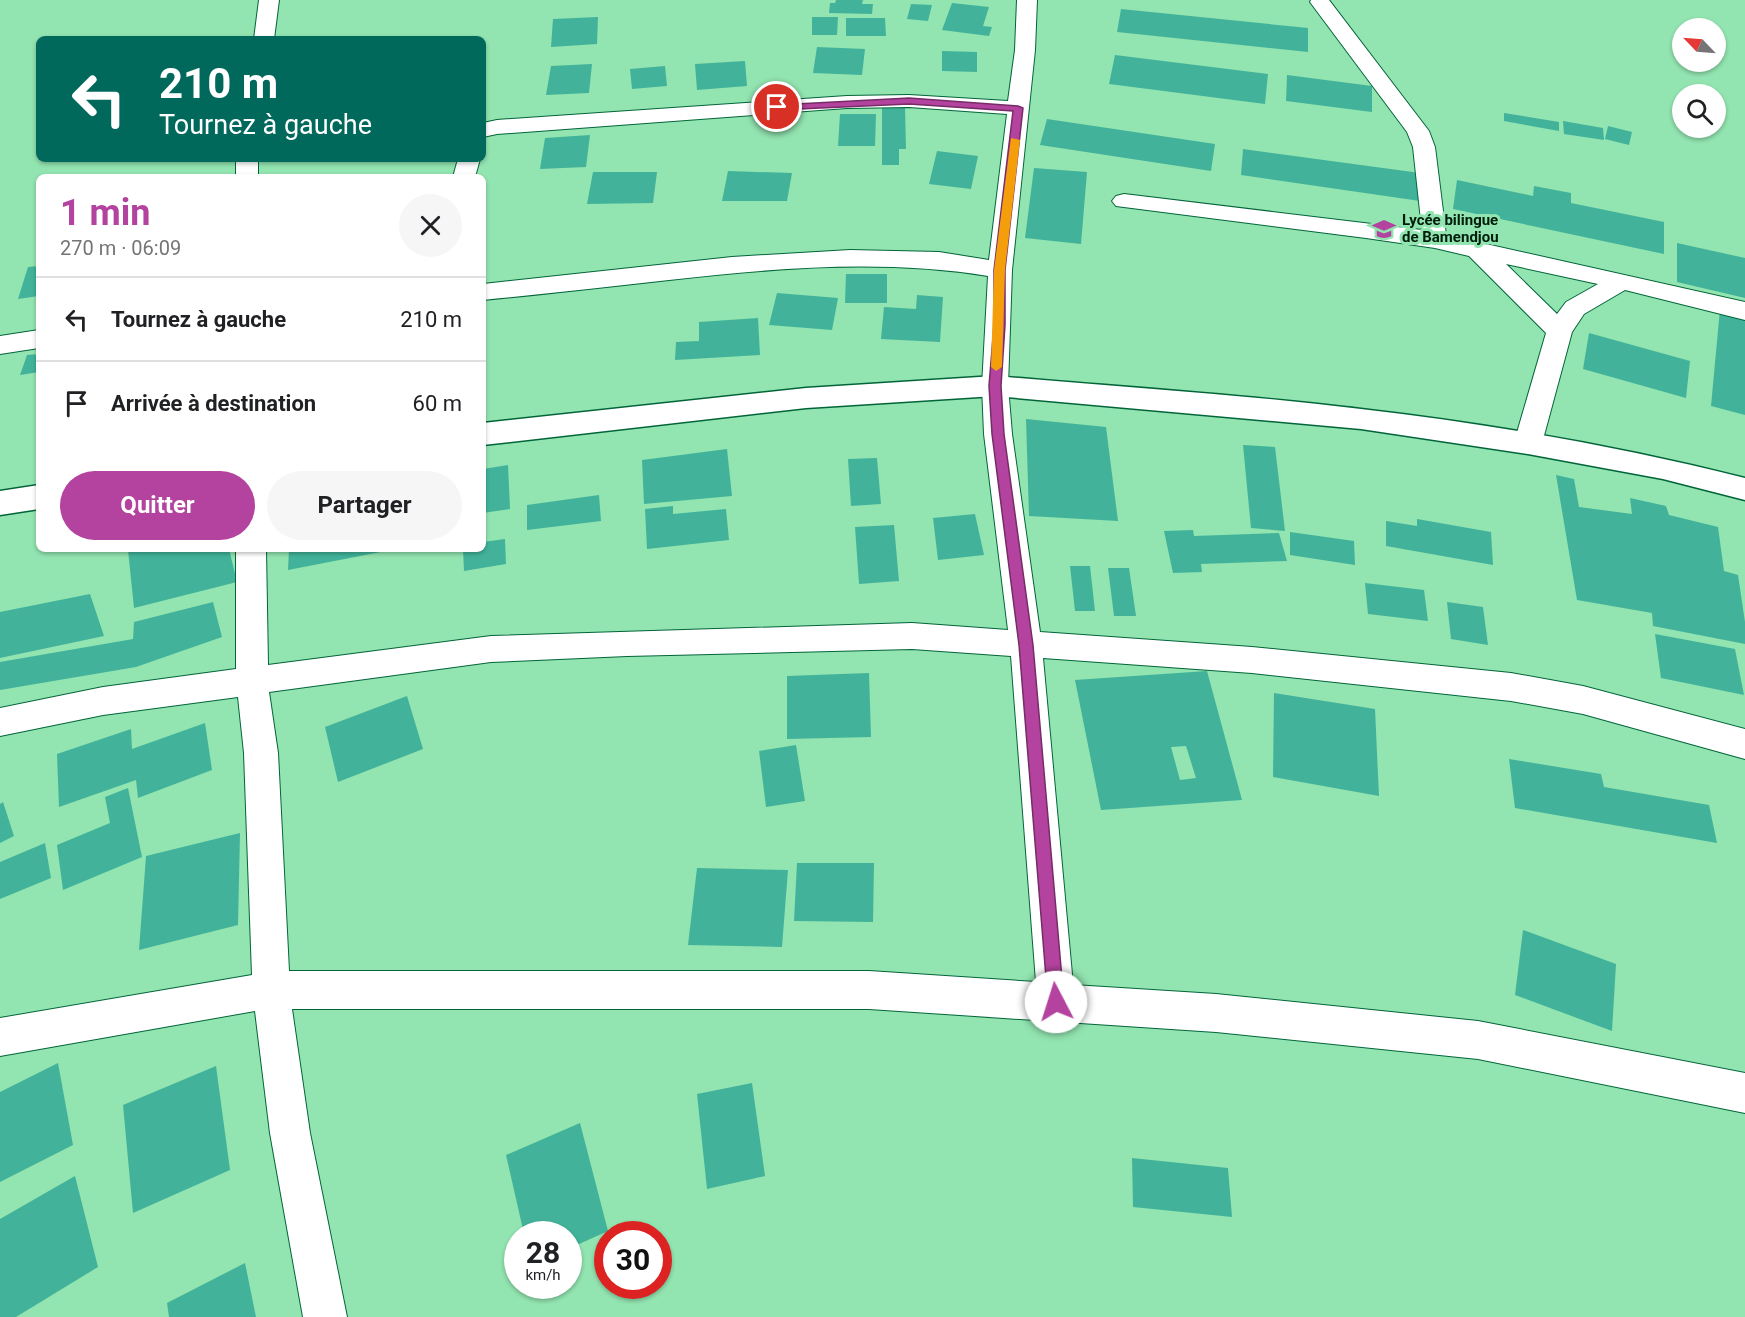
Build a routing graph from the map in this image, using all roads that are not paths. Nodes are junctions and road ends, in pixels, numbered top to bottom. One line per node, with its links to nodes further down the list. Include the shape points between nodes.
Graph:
1 (269, 0): 4 (street)
2 (1027, 0): 5 (street)
3 (1320, 2): 8 (street, via 1418,130 1424,147)
4 (264, 36)
5 (1018, 108): 6 (street, via 909,101 847,102); 10 (street)
6 (486, 129)
7 (1124, 201): 8 (street)
8 (1435, 240): 9 (street)
9 (1477, 250): 11 (street); 14 (street)
10 (1000, 270): 12 (street, via 939,260 850,258 732,265); 17 (street)
11 (1622, 281): 13 (street); 14 (street, via 1575,308)
12 (486, 292)
13 (1745, 311)
14 (1559, 331): 19 (street)
15 (36, 339): 16 (street)
16 (0, 345)
17 (995, 386): 18 (main road, via 806,398); 19 (main road, via 1361,419); 24 (street)
18 (486, 434)
19 (1528, 442): 20 (main road, via 1663,468)
20 (1745, 489)
21 (36, 497): 22 (main road)
22 (0, 503)
23 (251, 552): 25 (street)
24 (1026, 645): 25 (street, via 912,636 491,649); 27 (street, via 1252,660 1511,687 1583,700); 29 (street)
25 (252, 682): 26 (street, via 103,701); 28 (street, via 261,753)
26 (0, 722)
27 (1745, 744)
28 (271, 990): 29 (street, via 869,990); 30 (street); 32 (street, via 290,1133)
29 (1056, 1002): 31 (street, via 1216,1013 1478,1040)
30 (0, 1037)
31 (1745, 1094)
32 (325, 1317)

